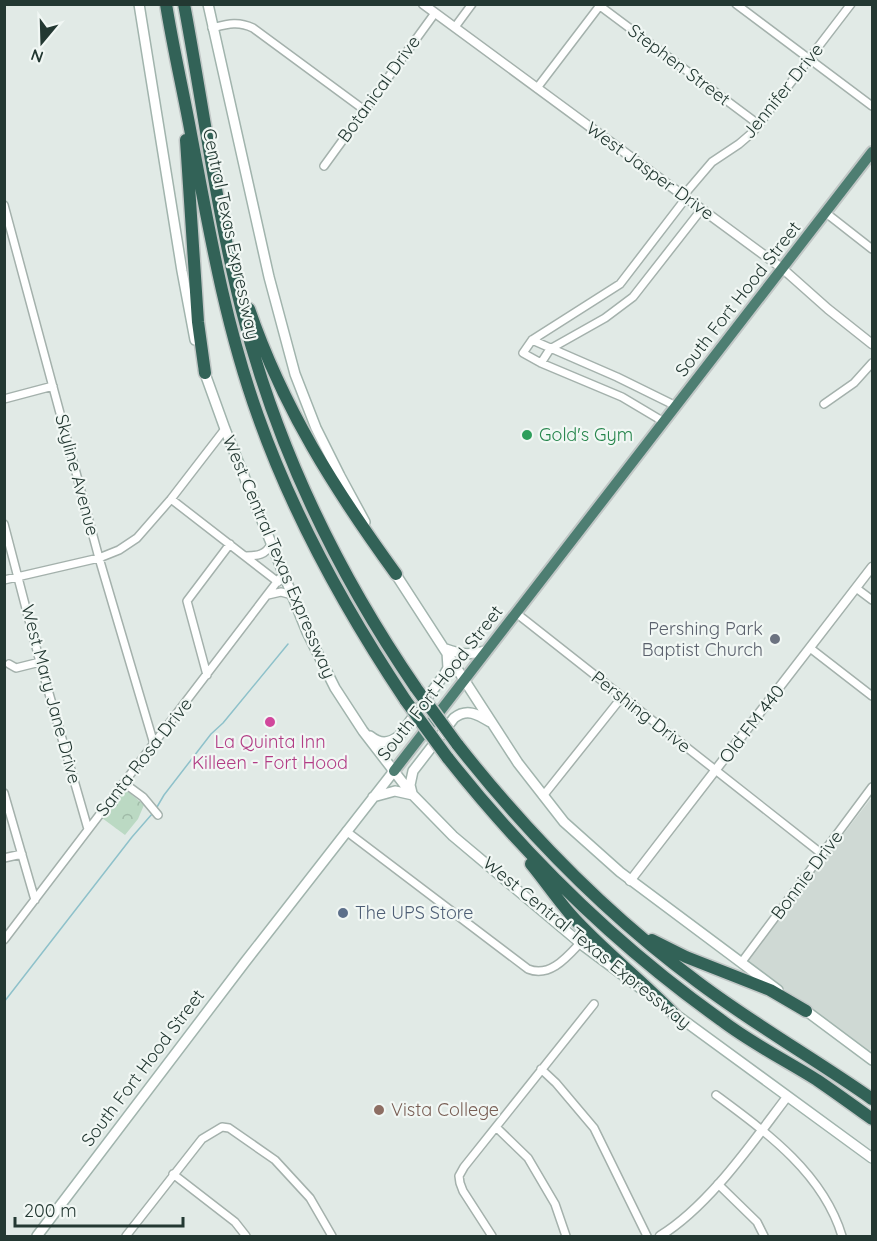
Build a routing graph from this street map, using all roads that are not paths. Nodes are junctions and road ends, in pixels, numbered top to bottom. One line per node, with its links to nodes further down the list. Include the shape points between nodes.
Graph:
1 (139, 4): 33 (main road, West Central Texas Expressway, via 187,302)
2 (165, 4): 16 (highway, Central Texas Expressway)
3 (184, 4): 27 (highway, Central Texas Expressway)
4 (208, 4): 12 (main road)
5 (423, 4): 10 (street, West Jasper Drive)
6 (472, 4): 11 (street)
7 (736, 4): 13 (street)
8 (851, 4): 13 (street, Jennifer Drive)
9 (601, 5): 14 (street); 18 (street, Stephen Street)
10 (435, 13): 11 (street, West Jasper Drive); 17 (street, Botanical Drive)
11 (454, 27): 14 (street, West Jasper Drive)
12 (212, 28): 17 (street, via 234,23 253,28); 47 (main road, via 295,374 340,476)
13 (810, 59): 15 (street); 18 (street, Jennifer Drive)
14 (537, 88): 21 (street, West Jasper Drive)
15 (873, 106)
16 (186, 108): 33 (highway, via 198,322); 76 (highway, Central Texas Expressway, bridge, via 222,298 282,479 347,609 406,701)
17 (363, 109): 20 (street, Botanical Drive)
18 (758, 124): 21 (street, Jennifer Drive, via 746,139 712,162)
19 (873, 153): 24 (highway, South Fort Hood Street)
20 (324, 166)
21 (685, 197): 23 (street, West Jasper Drive); 28 (street, Jennifer Drive, via 620,284)
22 (4, 205): 34 (street, Skyline Avenue)
23 (701, 210): 26 (street, West Jasper Drive); 30 (street, via 633,297)
24 (826, 213): 25 (street); 26 (highway, South Fort Hood Street)
25 (873, 249)
26 (783, 269): 29 (street, West Jasper Drive); 37 (highway, South Fort Hood Street)
27 (234, 275): 47 (highway, via 296,419 334,485); 85 (highway, Central Texas Expressway, bridge, via 269,403 301,485 363,606 416,688 515,815)
28 (532, 340): 30 (street); 31 (street, Jennifer Drive, via 524,353)
29 (873, 344)
30 (550, 349): 31 (street); 37 (street)
31 (541, 363): 38 (street, via 622,398)
32 (873, 363): 36 (street, via 855,383)
33 (205, 373): 39 (main road, West Central Texas Expressway)
34 (53, 386): 35 (street); 45 (street, Skyline Avenue)
35 (4, 399)
36 (824, 404)
37 (676, 406): 38 (highway, South Fort Hood Street)
38 (664, 422): 55 (highway, South Fort Hood Street)
39 (225, 429): 40 (street); 43 (main road, West Central Texas Expressway)
40 (171, 499): 42 (street); 45 (street, via 137,538)
41 (4, 524): 48 (street, West Mary Jane Drive)
42 (230, 544): 44 (street); 61 (street, via 187,601)
43 (270, 544): 44 (street, via 264,554); 49 (main road, West Central Texas Expressway)
44 (245, 556): 49 (street)
45 (99, 558): 48 (street); 67 (street, Skyline Avenue)
46 (873, 567): 51 (street, Old FM 440)
47 (396, 574): 57 (main road)
48 (18, 576): 50 (street); 59 (street, West Mary Jane Drive)
49 (280, 578): 52 (street, Santa Rosa Drive); 53 (main road, West Central Texas Expressway)
50 (4, 580)
51 (856, 588): 54 (street); 56 (street, Old FM 440)
52 (268, 595): 53 (street); 61 (street, Santa Rosa Drive)
53 (292, 595): 66 (main road, West Central Texas Expressway, via 335,688)
54 (873, 600)
55 (516, 613): 58 (highway, South Fort Hood Street); 64 (street, Pershing Drive)
56 (810, 648): 63 (street); 69 (street, Old FM 440)
57 (446, 649): 58 (main road, via 471,655); 62 (main road); 66 (main road, via 448,668 399,736 385,743)
58 (488, 650): 62 (highway, South Fort Hood Street)
59 (40, 662): 60 (street, via 16,668); 78 (street, West Mary Jane Drive)
60 (9, 664)
61 (207, 675): 67 (street, Santa Rosa Drive)
62 (465, 679): 65 (main road); 68 (highway, South Fort Hood Street)
63 (873, 696)
64 (622, 698): 69 (street, Pershing Drive); 74 (street)
65 (492, 723): 73 (main road, via 468,711 454,718 413,771); 74 (main road)
66 (363, 731): 68 (main road, West Central Texas Expressway)
67 (154, 744): 70 (street, Santa Rosa Drive)
68 (394, 771): 73 (main road, West Central Texas Expressway); 75 (main road, South Fort Hood Street)
69 (716, 771): 81 (street, Pershing Drive); 83 (street, Old FM 440)
70 (124, 783): 77 (street); 78 (street, Santa Rosa Drive)
71 (873, 787): 81 (street, Bonnie Drive)
72 (4, 793): 80 (street)
73 (413, 795): 75 (main road, via 395,791); 87 (main road, West Central Texas Expressway, via 453,836)
74 (543, 796): 83 (main road, via 579,837)
75 (373, 797): 79 (main road, South Fort Hood Street)
76 (482, 802): 91 (highway, via 572,915); 97 (highway, Central Texas Expressway, via 580,904 668,981 752,1042)
77 (158, 815)
78 (88, 829): 84 (street, Santa Rosa Drive)
79 (346, 831): 87 (street, via 528,969 535,972 552,968); 104 (main road, South Fort Hood Street)
80 (22, 854): 82 (street); 84 (street)
81 (822, 854): 88 (street, Bonnie Drive)
82 (4, 858)
83 (630, 880): 88 (main road)
84 (35, 900): 86 (street, Santa Rosa Drive)
85 (633, 931): 90 (highway, via 770,990); 96 (highway, Central Texas Expressway, via 732,1008)
86 (4, 940)
87 (580, 942): 91 (main road, West Central Texas Expressway)
88 (741, 963): 90 (main road)
89 (594, 1004): 93 (street)
90 (807, 1011): 92 (main road)
91 (675, 1015): 95 (main road, West Central Texas Expressway)
92 (872, 1058)
93 (541, 1069): 98 (street); 109 (street, via 594,1128)
94 (716, 1095): 99 (street)
95 (787, 1098): 99 (street); 100 (main road, West Central Texas Expressway)
96 (873, 1099)
97 (873, 1119)
98 (496, 1127): 107 (street, via 459,1176 463,1191); 108 (street, via 528,1158 555,1204)
99 (763, 1129): 102 (street); 112 (street, via 801,1165 826,1200)
100 (873, 1158)
101 (173, 1174): 103 (street); 105 (street, via 235,1222); 106 (street, via 202,1139 222,1127 229,1128 275,1160 310,1198)
102 (718, 1184): 110 (street, via 679,1225); 111 (street, via 757,1222)
103 (130, 1235)
104 (37, 1236)
105 (246, 1236)
106 (332, 1236)
107 (492, 1236)
108 (566, 1236)
109 (647, 1236)
110 (660, 1236)
111 (764, 1236)
112 (842, 1236)

